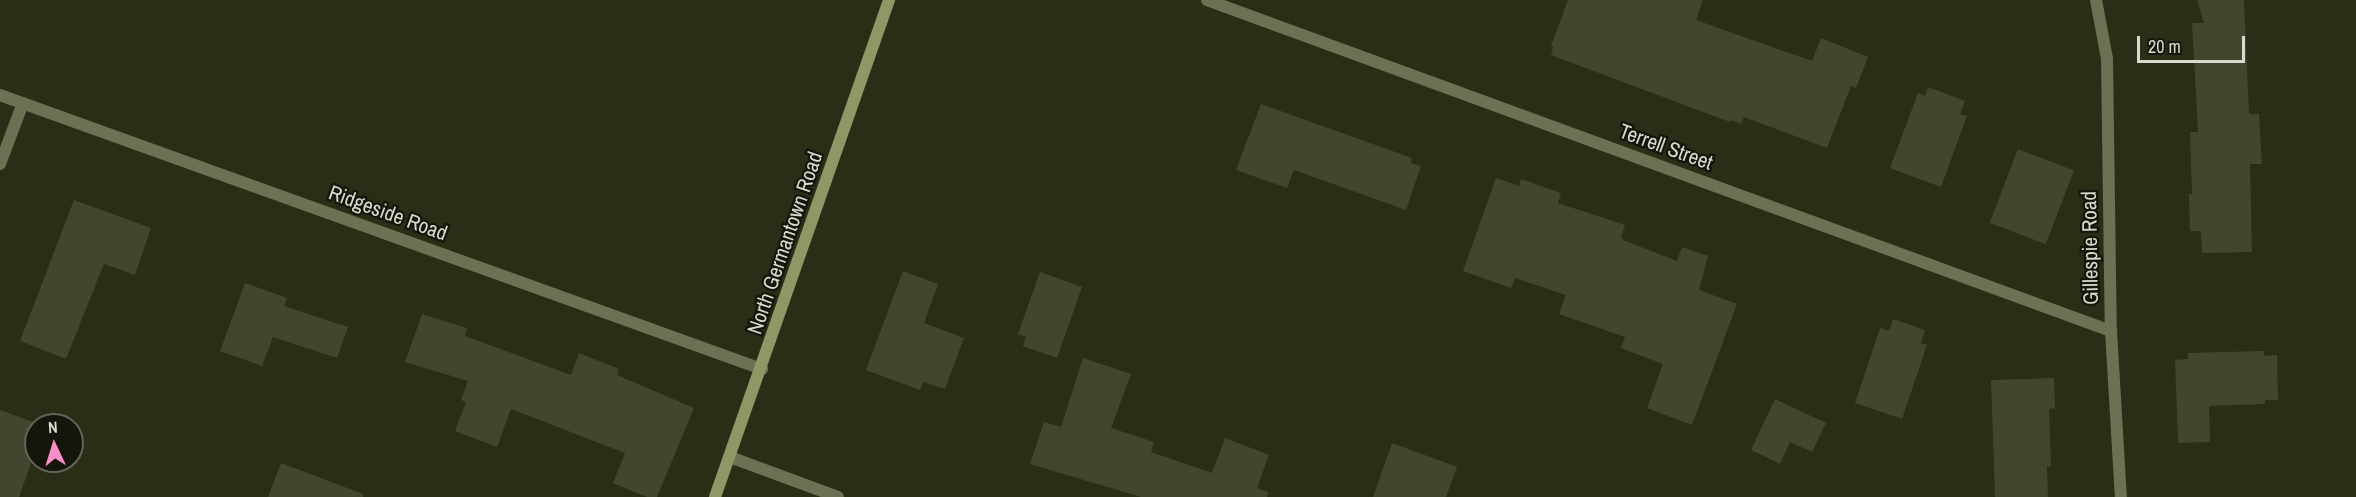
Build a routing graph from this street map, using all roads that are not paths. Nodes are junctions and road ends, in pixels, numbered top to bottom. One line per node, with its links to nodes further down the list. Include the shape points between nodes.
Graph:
1 (889, 0): 8 (main road, North Germantown Road)
2 (1207, 0): 7 (street, Terrell Street)
3 (2096, 0): 7 (street, Gillespie Road, via 2106,59)
4 (0, 95): 5 (street, Ridgeside Road)
5 (23, 103): 6 (street); 8 (street, Ridgeside Road)
6 (0, 164)
7 (2111, 331): 12 (street, Gillespie Road)
8 (762, 369): 9 (main road, North Germantown Road)
9 (730, 457): 10 (main road, North Germantown Road); 11 (street)
10 (715, 497)
11 (838, 497)
12 (2121, 497)

